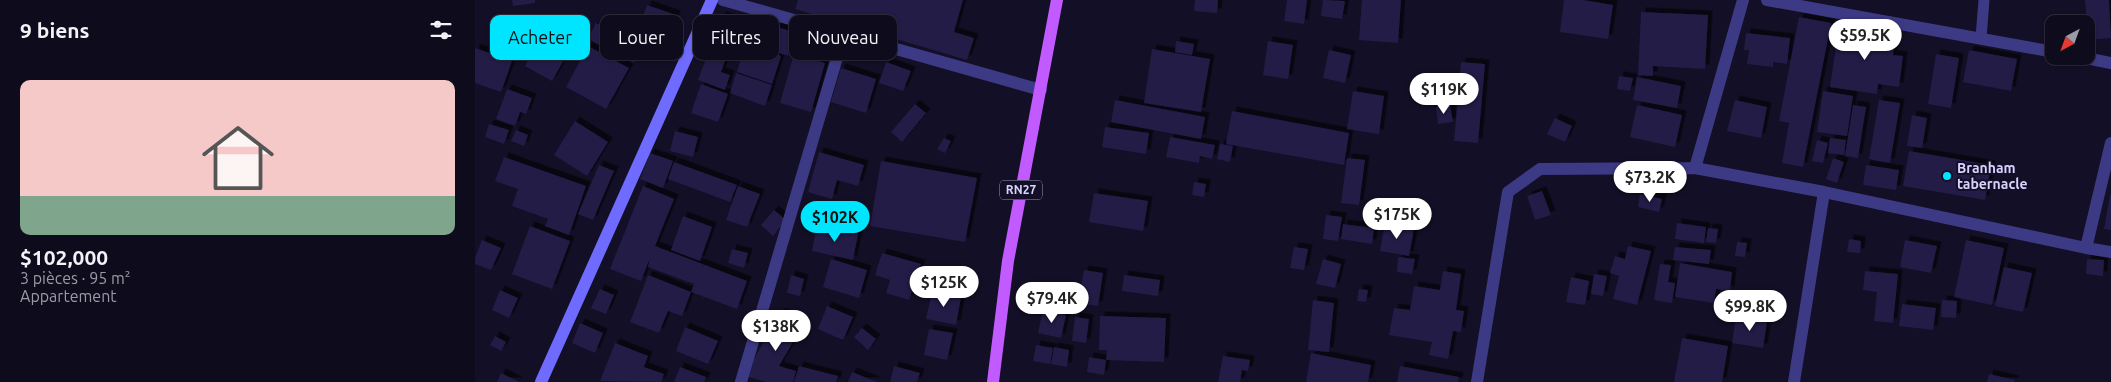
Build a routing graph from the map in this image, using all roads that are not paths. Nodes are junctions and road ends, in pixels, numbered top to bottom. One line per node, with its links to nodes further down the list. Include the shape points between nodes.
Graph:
1 (712, 0): 20 (street)
2 (723, 0): 7 (street)
3 (1057, 0): 14 (main road, RN27)
4 (1743, 0): 16 (street)
5 (1767, 0): 8 (street)
6 (1984, 0): 8 (lane)
7 (789, 19)
8 (1981, 38): 10 (street)
9 (897, 49): 14 (street)
10 (2045, 50)
11 (836, 60): 21 (street)
12 (2095, 60): 13 (street)
13 (2111, 63)
14 (1041, 90): 22 (main road, RN27, via 1008,261)
15 (2111, 142): 18 (street)
16 (1695, 168): 17 (street); 23 (street, via 1540,169 1509,192)
17 (1824, 192): 18 (street); 24 (street)
18 (2086, 248): 19 (street)
19 (2111, 252)
20 (541, 382)
21 (741, 382)
22 (993, 382)
23 (1477, 382)
24 (1794, 382)

